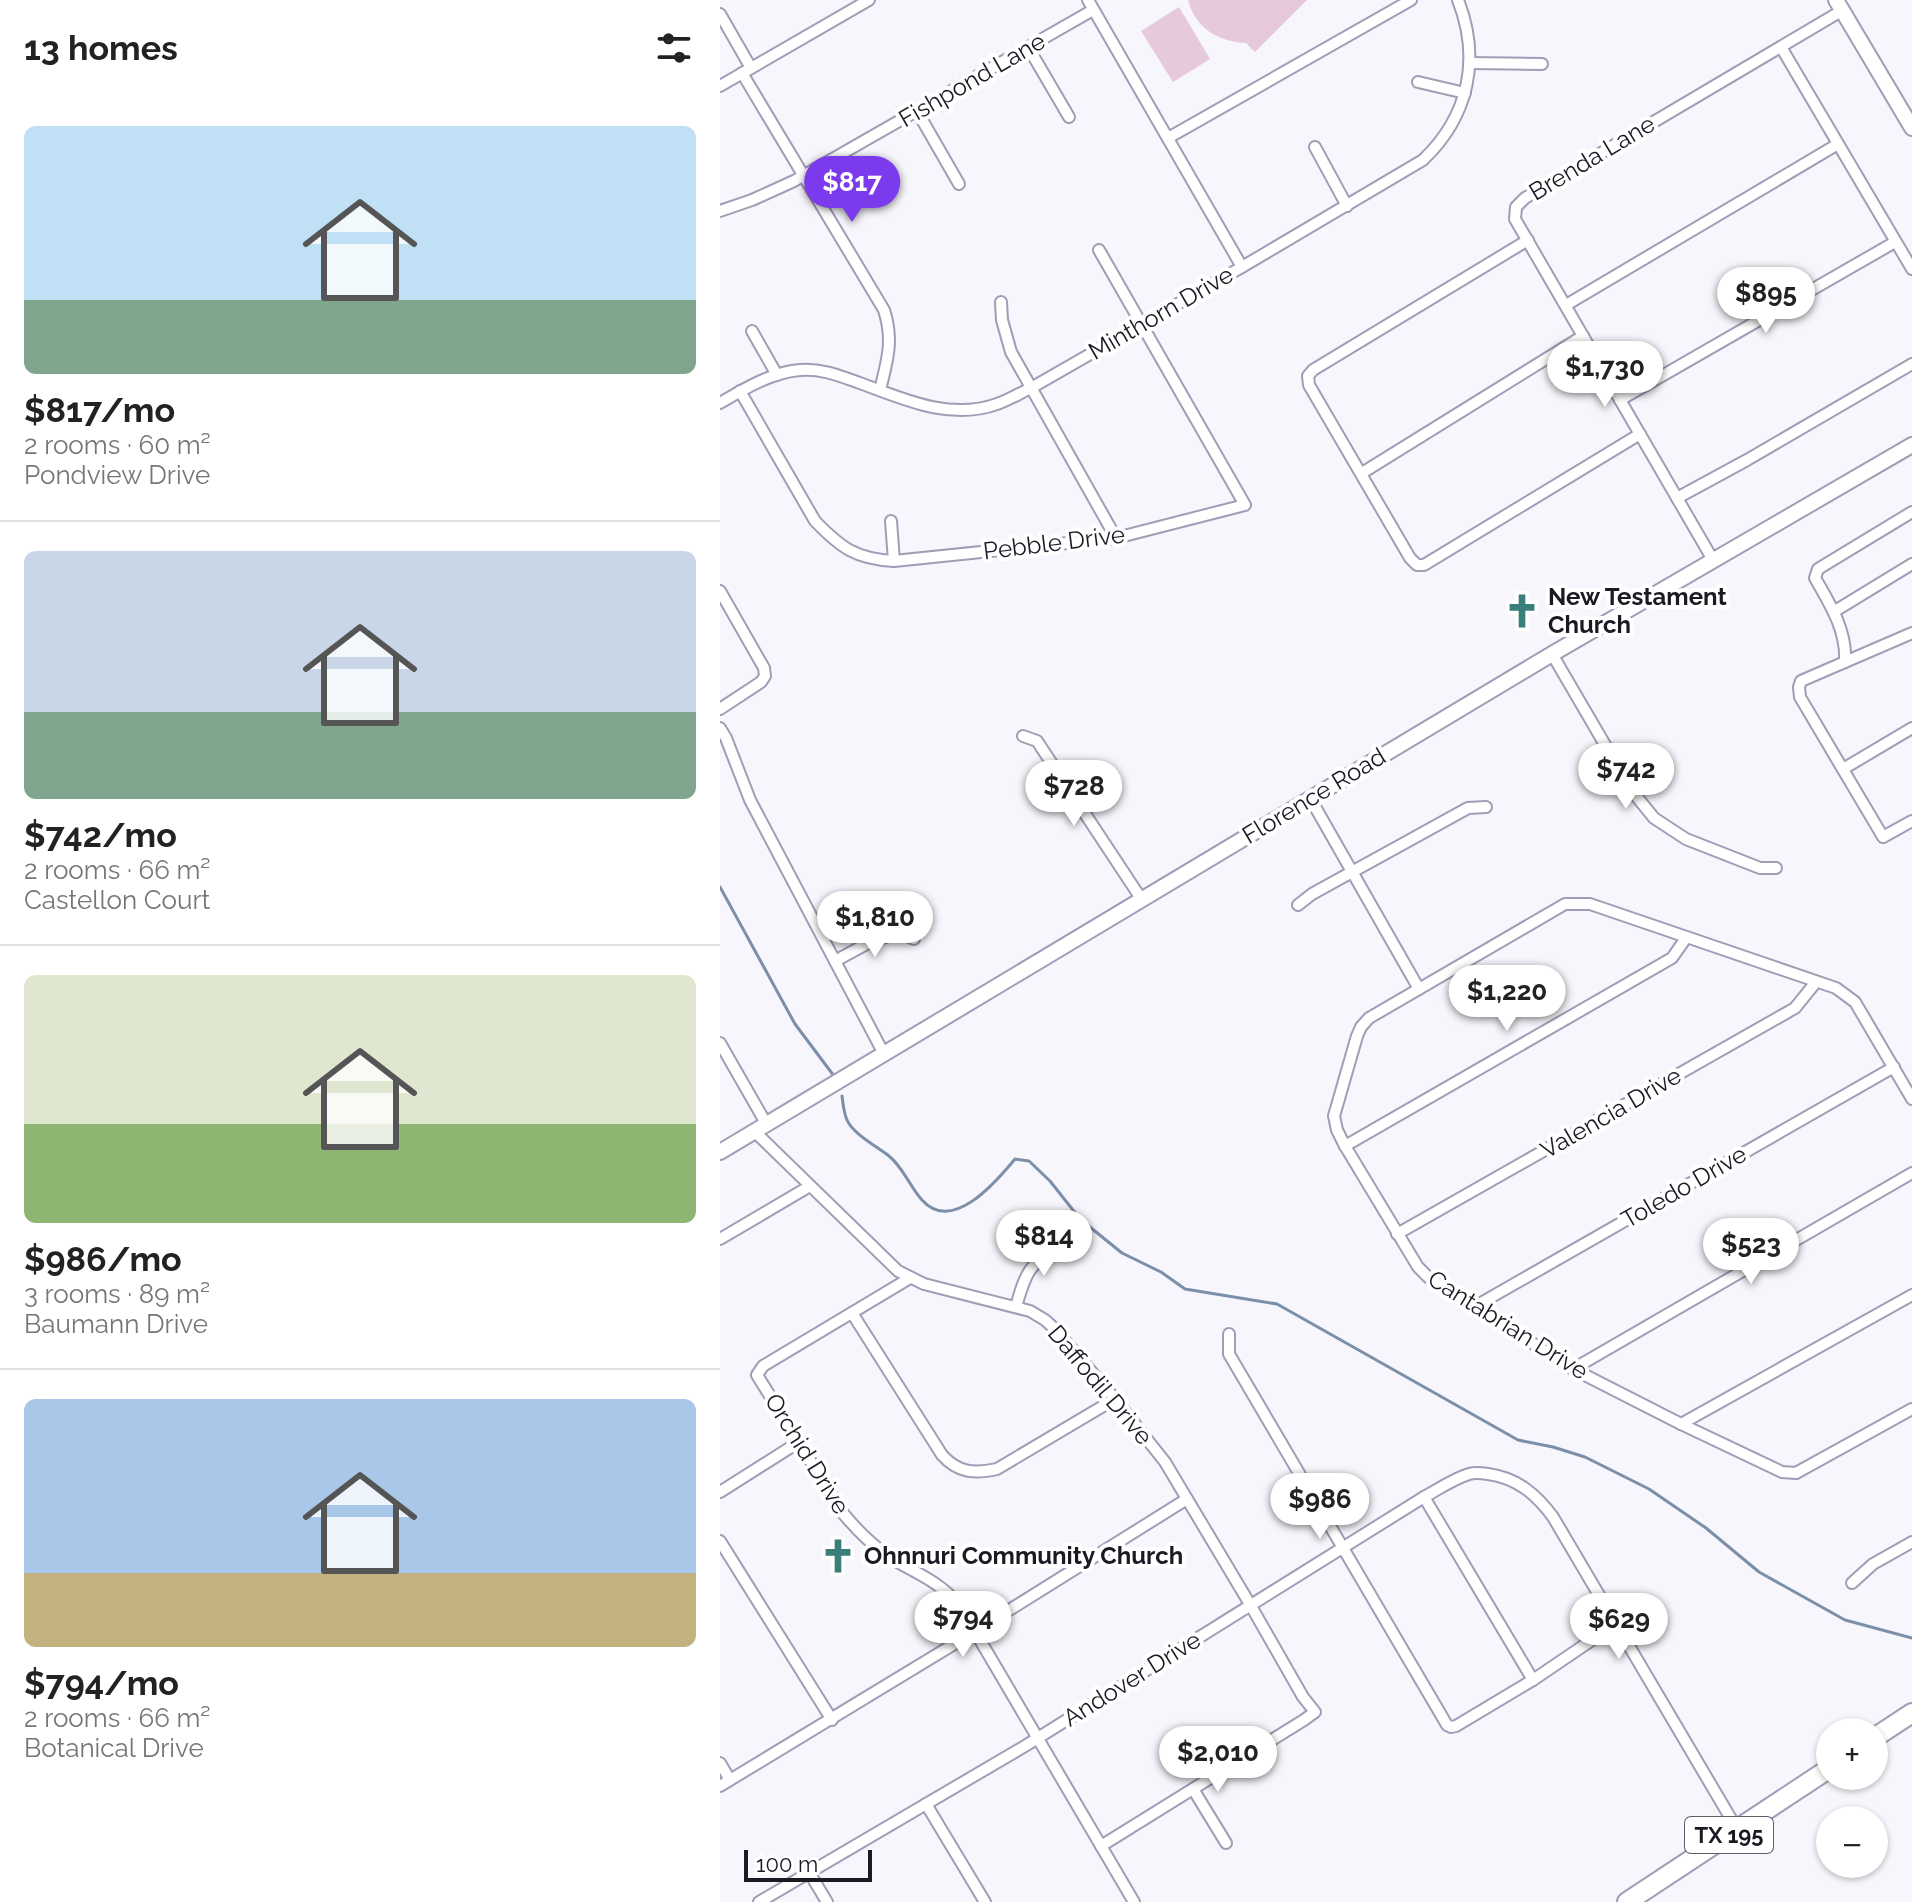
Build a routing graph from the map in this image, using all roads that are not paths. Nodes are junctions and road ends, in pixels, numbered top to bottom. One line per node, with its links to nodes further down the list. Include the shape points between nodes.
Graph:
1 (1411, 0): 18 (street)
2 (1458, 0): 9 (street, Minthorn Drive)
3 (862, 1): 11 (street)
4 (1090, 5): 7 (street, Fishpond Lane); 18 (street)
5 (1840, 5): 8 (street, Brenda Lane); 17 (street)
6 (720, 14): 11 (street)
7 (1028, 47): 15 (street, Fishpond Lane); 16 (street)
8 (1781, 47): 19 (street); 25 (street, Brenda Lane, via 1519,202 1515,219)
9 (1471, 63): 10 (street); 14 (street, Minthorn Drive)
10 (1542, 64)
11 (747, 70): 13 (street); 21 (street)
12 (1418, 82): 14 (street)
13 (720, 86)
14 (1465, 93): 23 (street, Minthorn Drive, via 1439,145)
15 (917, 111): 21 (street, Fishpond Lane); 22 (street)
16 (1069, 117)
17 (1912, 128)
18 (1168, 138): 28 (street)
19 (1838, 144): 26 (street); 31 (street)
20 (1315, 147): 23 (street)
21 (804, 176): 24 (street, Fishpond Lane); 38 (street, via 884,310 890,343)
22 (959, 184)
23 (1347, 206): 28 (street, Minthorn Drive)
24 (720, 211)
25 (1528, 240): 31 (street); 44 (street, Brenda Lane, via 1308,376)
26 (1895, 242): 29 (street); 40 (street)
27 (1099, 250): 32 (street)
28 (1242, 267): 32 (street, Minthorn Drive)
29 (1912, 269)
30 (1001, 302): 37 (street, via 1011,352)
31 (1566, 305): 34 (street)
32 (1141, 324): 37 (street, Minthorn Drive); 48 (street, Pebble Drive, via 1245,505)
33 (752, 331): 36 (street)
34 (1583, 336): 40 (street); 44 (street)
35 (1912, 364): 45 (street)
36 (777, 375): 38 (street, Minthorn Drive, via 822,371); 39 (street, Minthorn Drive)
37 (1031, 388): 38 (street, Minthorn Drive, via 997,404 962,410 920,405); 48 (street)
38 (880, 390)
39 (740, 391): 41 (street, Minthorn Drive); 50 (street, Pebble Drive, via 815,521 853,553)
40 (1620, 400): 42 (street)
41 (720, 403)
42 (1640, 434): 44 (street, via 1424,565 1410,558); 45 (street)
43 (1912, 445): 49 (street, Florence Road)
44 (1362, 473)
45 (1677, 498): 49 (street)
46 (1912, 512): 53 (street, via 1818,569 1815,578)
47 (891, 521): 50 (street)
48 (1116, 538): 50 (street, Pebble Drive)
49 (1713, 560): 55 (street, Florence Road)
50 (894, 561)
51 (1912, 564): 53 (street)
52 (720, 591): 57 (street, via 765,676)
53 (1835, 611): 56 (street)
54 (1912, 633): 56 (street)
55 (1552, 654): 62 (street, Florence Road); 65 (street, via 1632,791 1654,818 1686,839 1760,868)
56 (1845, 662): 61 (street, via 1801,681 1799,687)
57 (720, 709)
58 (720, 728): 71 (street, via 750,800)
59 (1912, 728): 61 (street)
60 (1023, 736): 67 (street, via 1037,741)
61 (1843, 769): 64 (street, via 1883,837)
62 (1310, 798): 66 (street); 67 (street, Florence Road)
63 (1486, 807): 66 (street, via 1468,808)
64 (1912, 821)
65 (1776, 868)
66 (1353, 873): 68 (street); 73 (street)
67 (1142, 900): 75 (street, Florence Road)
68 (1298, 905)
69 (1686, 938): 72 (street, Cantabrian Drive); 73 (street, Cantabrian Drive, via 1590,904 1565,904); 79 (street, via 1672,958)
70 (914, 939): 71 (street, via 898,933)
71 (835, 961): 75 (street)
72 (1816, 982): 76 (street, Cantabrian Drive, via 1855,1002); 83 (street, Valencia Drive, via 1795,1008)
73 (1419, 989): 79 (street, Cantabrian Drive, via 1361,1027 1335,1108)
74 (720, 1043): 78 (street, Daffodil Drive)
75 (884, 1054): 78 (street, Florence Road)
76 (1894, 1067): 77 (street, Cantabrian Drive); 89 (street, Toledo Drive)
77 (1912, 1099)
78 (761, 1128): 80 (street, Florence Road); 82 (street, Daffodil Drive)
79 (1345, 1146): 83 (street, Cantabrian Drive)
80 (720, 1152)
81 (1912, 1173): 92 (street)
82 (810, 1186): 84 (street); 86 (street, Daffodil Drive)
83 (1397, 1234): 89 (street, Cantabrian Drive, via 1428,1277)
84 (720, 1239)
85 (1063, 1242): 88 (street, via 1029,1269)
86 (910, 1278): 88 (street, Daffodil Drive); 90 (street, Orchid Drive)
87 (1912, 1295): 95 (street)
88 (1016, 1307): 93 (street, Daffodil Drive, via 1055,1329)
89 (1474, 1307): 92 (street, Cantabrian Drive)
90 (852, 1313): 93 (street, via 942,1455 962,1470 997,1469); 96 (street, Orchid Drive, via 763,1366 757,1375)
91 (1229, 1334): 102 (street, via 1229,1354)
92 (1573, 1369): 95 (street, Cantabrian Drive)
93 (1115, 1399): 99 (street, Daffodil Drive)
94 (1912, 1409): 95 (street, Cantabrian Drive, via 1796,1473 1782,1472)
95 (1681, 1424)
96 (799, 1442): 97 (street); 106 (street, Orchid Drive, via 852,1524 887,1555 943,1588)
97 (720, 1492)
98 (1424, 1497): 102 (street, Andover Drive); 105 (street, Andover Drive, via 1475,1473 1525,1487 1548,1510); 107 (street)
99 (1187, 1499): 104 (street, Daffodil Drive); 106 (street)
100 (720, 1541): 109 (street)
101 (1912, 1542): 103 (street)
102 (1343, 1547): 104 (street, Andover Drive); 107 (street, via 1447,1725 1456,1726)
103 (1852, 1583)
104 (1251, 1606): 111 (street, Andover Drive); 116 (street, Daffodil Drive, via 1315,1712)
105 (1617, 1623): 107 (street); 118 (street)
106 (974, 1632): 109 (street); 111 (street, Orchid Drive)
107 (1533, 1680)
108 (1912, 1713): 110 (highway)
109 (832, 1720): 114 (street)
110 (1888, 1729)
111 (1037, 1738): 117 (street, Andover Drive); 120 (street, Orchid Drive)
112 (720, 1763): 114 (street)
113 (1816, 1777): 118 (highway, TX 195)
114 (730, 1780): 115 (street)
115 (720, 1786)
116 (1193, 1789): 119 (street); 120 (street)
117 (926, 1804): 121 (street, Andover Drive); 124 (street)
118 (1737, 1829): 126 (highway, TX 195)
119 (1226, 1843)
120 (1101, 1846): 125 (street, Orchid Drive)
121 (809, 1872): 122 (street, Andover Drive); 123 (street)
122 (759, 1902)
123 (827, 1902)
124 (985, 1902)
125 (1134, 1902)
126 (1627, 1902)

